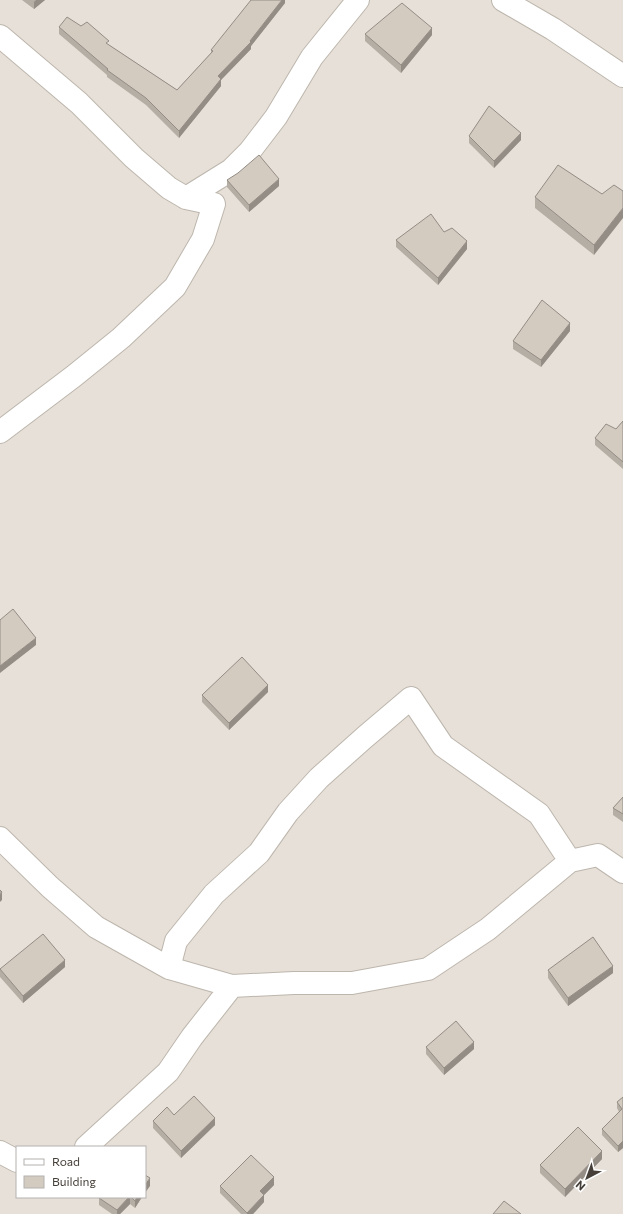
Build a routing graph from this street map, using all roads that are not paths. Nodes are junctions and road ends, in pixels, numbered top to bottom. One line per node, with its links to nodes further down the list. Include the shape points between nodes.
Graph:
1 (358, 0): 5 (street, via 312,57 276,117 250,152)
2 (503, 0): 4 (street, via 553,29)
3 (0, 36): 6 (street, via 79,103 134,158 169,188)
4 (623, 76)
5 (231, 170): 6 (street); 7 (street)
6 (186, 198): 7 (street)
7 (214, 204): 8 (street, via 203,240 175,287 120,338)
8 (0, 432)
9 (0, 838): 12 (street, via 96,927)
10 (570, 861): 11 (street, via 598,855); 12 (street, via 539,814 443,746 411,698 319,778 288,812 259,853 214,894 176,941); 13 (street, via 488,929 428,969 352,983)
11 (623, 872)
12 (169, 968): 13 (street)
13 (232, 986): 14 (street, via 168,1072)
14 (87, 1146)
15 (0, 1152): 16 (street)
16 (16, 1160)

